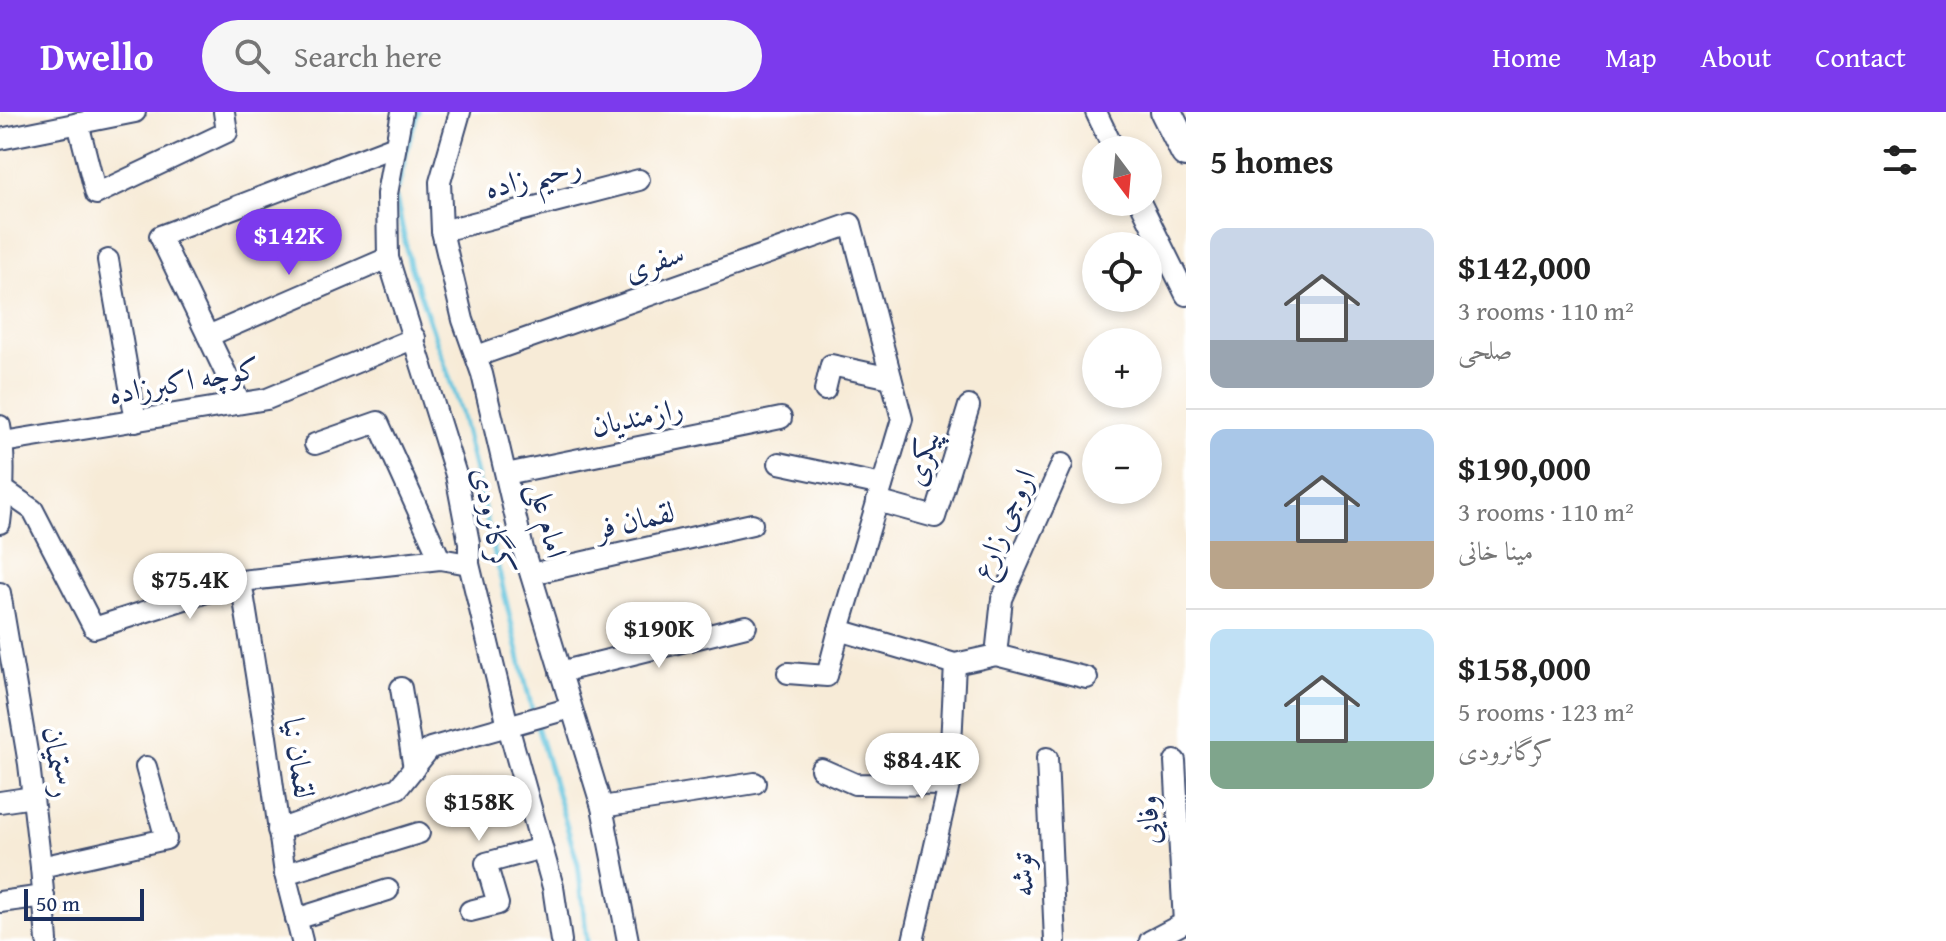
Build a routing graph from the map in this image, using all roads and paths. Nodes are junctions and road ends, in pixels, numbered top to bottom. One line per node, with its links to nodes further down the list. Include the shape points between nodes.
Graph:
1 (135, 112): 7 (street)
2 (224, 112): 7 (street, via 227,132 96,194)
3 (402, 112): 10 (street, کرگانرودی)
4 (460, 112): 14 (street, امام علی, via 440,182)
5 (1096, 112): 8 (street)
6 (1166, 112): 11 (highway)
7 (78, 123): 9 (street)
8 (1107, 136)
9 (0, 139)
10 (395, 146): 15 (street, کرگانرودی, via 387,194); 18 (street, via 160,236)
11 (1186, 152)
12 (639, 180): 14 (street, رحیم زاده)
13 (1147, 216): 17 (street)
14 (442, 231): 20 (street, امام علی)
15 (388, 258): 18 (street); 19 (street, کرگانرودی)
16 (108, 260): 26 (street)
17 (1186, 295)
18 (208, 336): 23 (street)
19 (415, 338): 23 (street, کوچه اکبرزاده, via 267,399); 37 (street, کرگانرودی, via 456,475)
20 (477, 356): 21 (street, سفری, via 851,224); 31 (street, امام علی)
21 (891, 378): 22 (street, via 831,365); 33 (street, via 902,419)
22 (825, 390)
23 (240, 403): 26 (street, کوچه اکبرزاده)
24 (969, 406): 33 (street, پیکری, via 935,517)
25 (781, 418): 31 (street, رازمندیان)
26 (136, 421): 27 (street, کوچه اکبرزاده)
27 (2, 434): 32 (street)
28 (315, 444): 36 (street, via 378,422)
29 (779, 463): 33 (street)
30 (1062, 464): 43 (street, اروجی زارع, via 1002,599)
31 (506, 474): 38 (street, امام علی)
32 (2, 490): 34 (street); 39 (street, via 33,510 94,628)
33 (880, 493): 42 (street)
34 (0, 523)
35 (752, 524): 38 (street, لقمان فر)
36 (440, 559): 37 (street); 39 (street)
37 (469, 564): 51 (street, کرگانرودی)
38 (531, 574): 45 (street, امام علی)
39 (241, 581): 62 (street, لقمان نیا)
40 (0, 599): 49 (street, رستمیان)
41 (746, 626): 45 (street)
42 (839, 630): 44 (street); 46 (street, via 827,676)
43 (996, 655): 44 (street); 47 (street)
44 (955, 664): 58 (street)
45 (560, 672): 50 (street, امام علی)
46 (788, 673)
47 (1087, 678)
48 (401, 688): 55 (street)
49 (9, 704): 59 (street, رستمیان)
50 (571, 708): 51 (street); 61 (street, امام علی)
51 (508, 726): 55 (street, via 430,748); 64 (street, کرگانرودی)
52 (1047, 758): 78 (street, توشه)
53 (1175, 761): 72 (street, وفایی)
54 (146, 767): 65 (street, via 166,839)
55 (414, 769): 62 (street, via 398,788)
56 (821, 769): 58 (street, via 855,784)
57 (755, 783): 61 (street)
58 (949, 785): 77 (street)
59 (33, 797): 60 (street); 65 (street, رستمیان)
60 (0, 802)
61 (602, 807): 76 (street, امام علی)
62 (278, 830): 66 (street, لقمان نیا)
63 (419, 833): 66 (street)
64 (542, 848): 70 (street, via 486,863 498,904); 75 (street, کرگانرودی)
65 (41, 867): 68 (street, رستمیان)
66 (285, 874): 71 (street, لقمان نیا)
67 (388, 890): 71 (street)
68 (44, 896): 69 (street); 73 (street, رستمیان)
69 (0, 902)
70 (470, 911)
71 (296, 919): 74 (street, لقمان نیا)
72 (1185, 923): 79 (street)
73 (47, 941)
74 (302, 941)
75 (561, 941)
76 (628, 941)
77 (913, 941)
78 (1055, 941)
79 (1150, 941)

